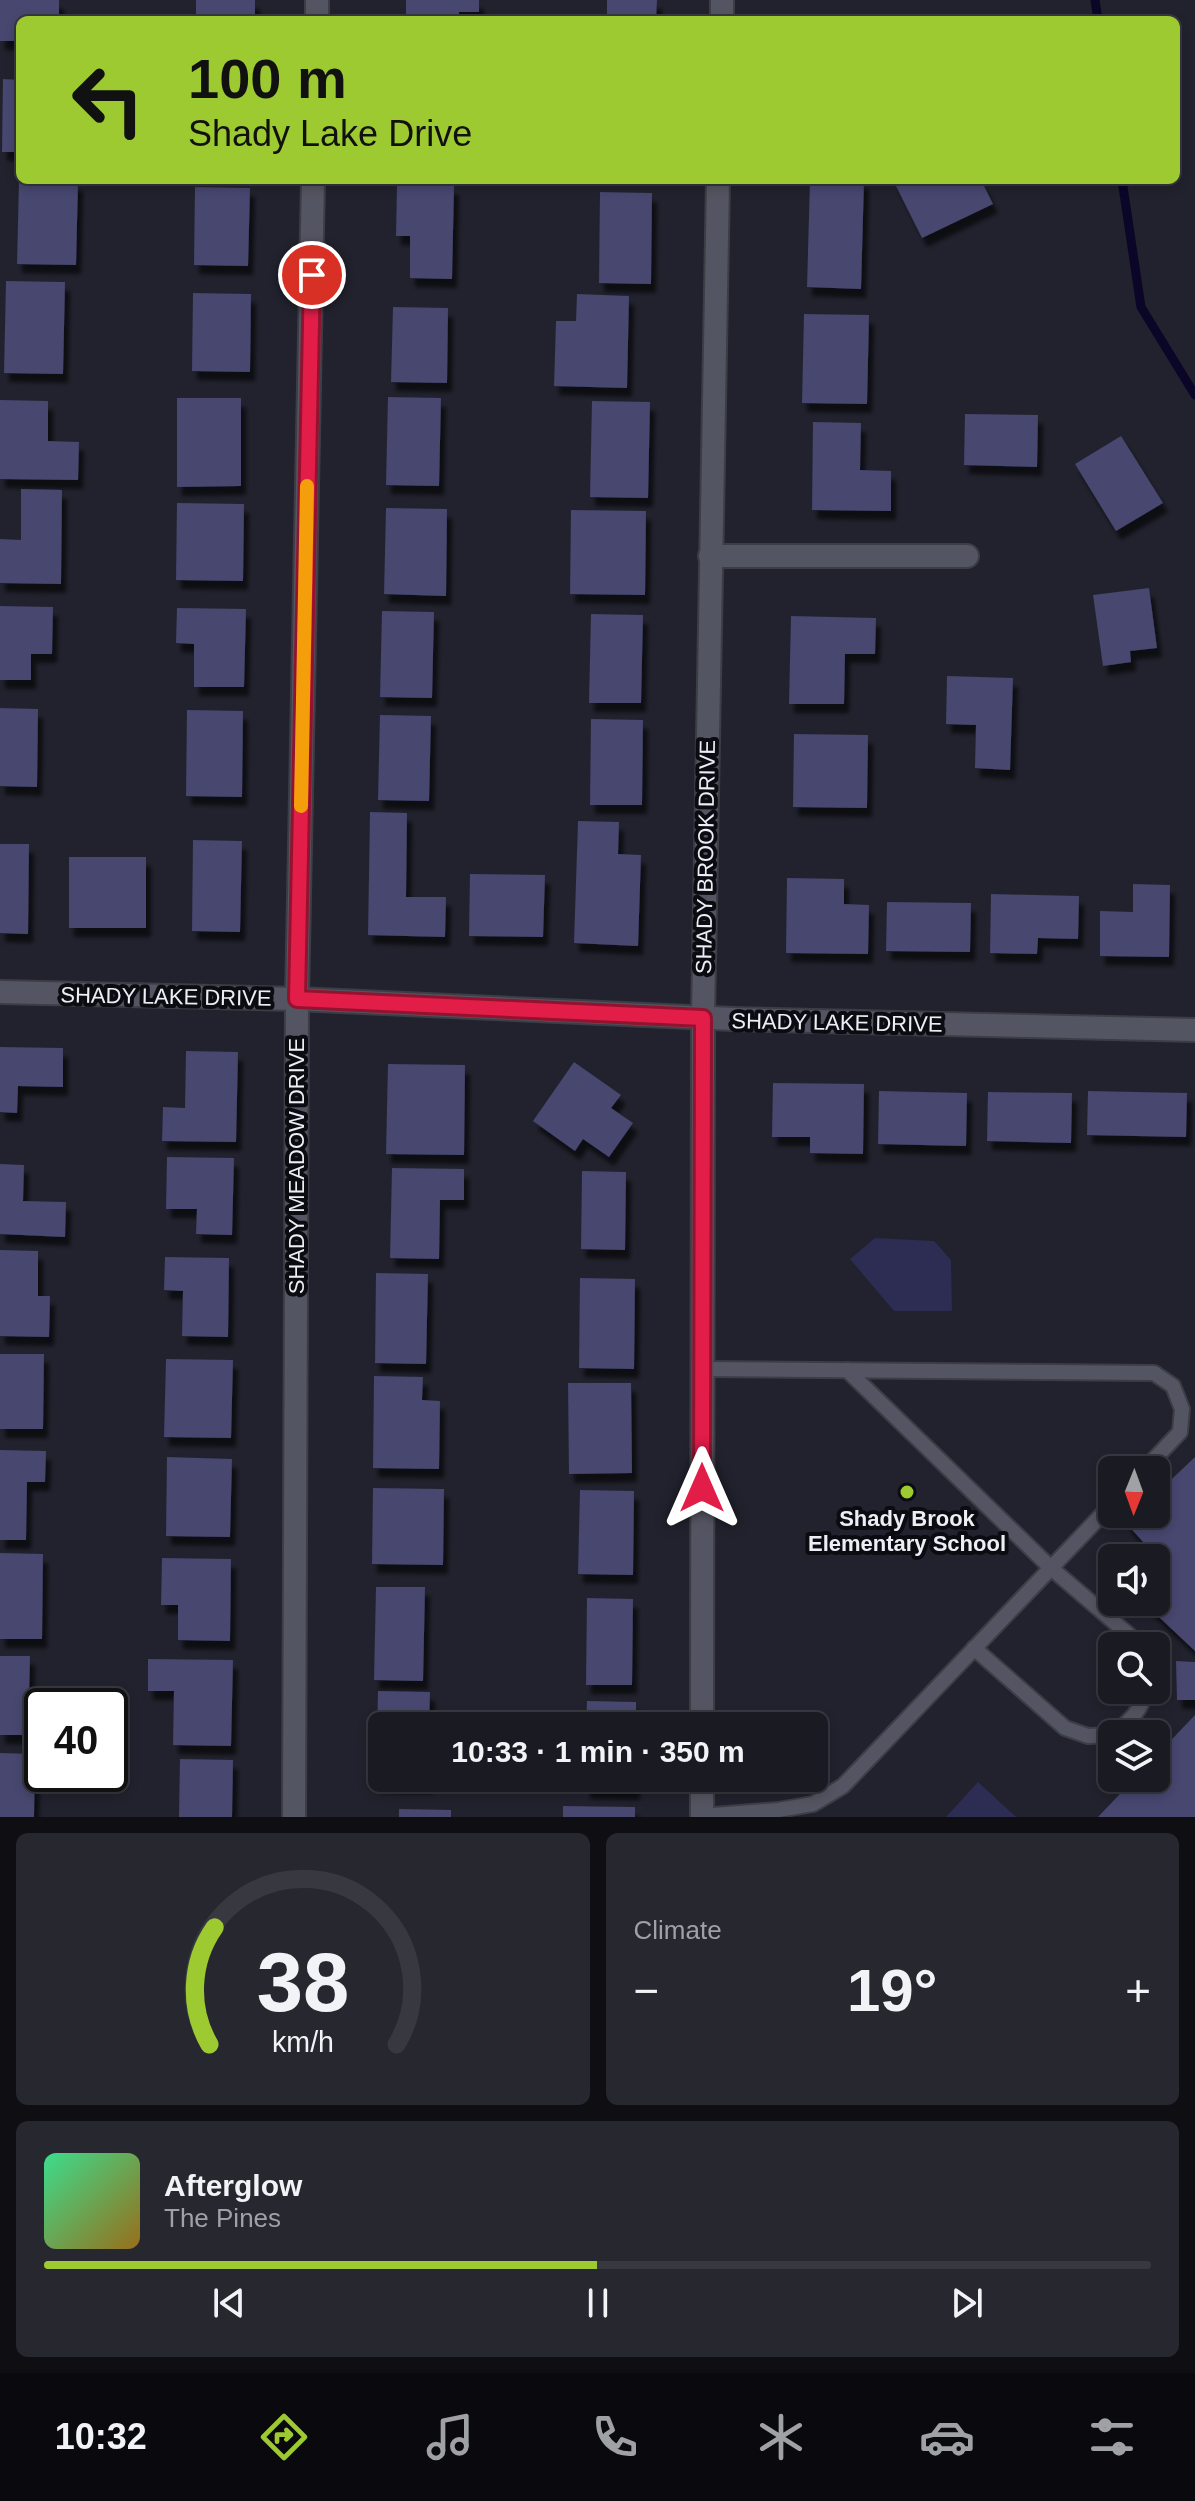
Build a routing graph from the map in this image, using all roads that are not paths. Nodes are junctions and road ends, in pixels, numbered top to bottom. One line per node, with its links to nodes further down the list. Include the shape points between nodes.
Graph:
1 (313, 184): 6 (street, SHADY MEADOW DRIVE)
2 (718, 184): 3 (street, SHADY BROOK DRIVE)
3 (710, 556): 4 (street); 7 (street, SHADY BROOK DRIVE)
4 (967, 556)
5 (0, 992): 6 (street, SHADY LAKE DRIVE)
6 (297, 999): 7 (street, SHADY LAKE DRIVE); 20 (street, SHADY MEADOW DRIVE)
7 (703, 1018): 8 (street, SHADY LAKE DRIVE); 9 (street, SHADY BROOK DRIVE)
8 (1195, 1030)
9 (703, 1369): 10 (lane); 16 (street, SHADY BROOK DRIVE)
10 (847, 1370): 11 (lane, via 1154,1373 1173,1386 1182,1409 1180,1432); 13 (lane)
11 (1157, 1456)
12 (1098, 1519): 13 (lane)
13 (1051, 1568): 14 (lane); 15 (lane)
14 (1126, 1632)
15 (974, 1648): 17 (lane, via 1065,1728); 19 (lane, via 843,1786 813,1804)
16 (702, 1712)
17 (1098, 1736)
18 (702, 1792): 19 (street)
19 (702, 1816)
20 (294, 1817)

